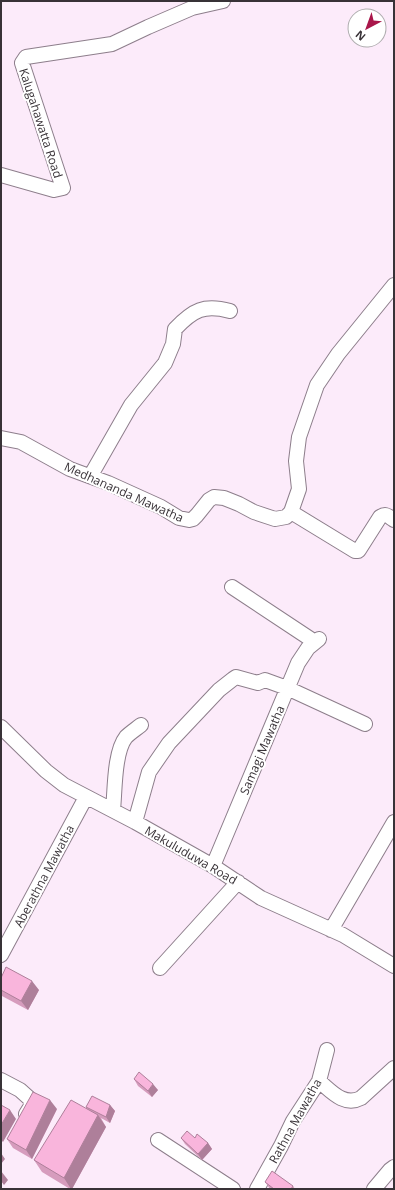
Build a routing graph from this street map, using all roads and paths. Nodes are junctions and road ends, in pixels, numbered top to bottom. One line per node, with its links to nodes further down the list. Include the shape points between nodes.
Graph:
1 (223, 1): 2 (street, Kalugahawatta Road, via 192,8 112,44 26,57 22,63 63,188 54,190)
2 (1, 175)
3 (394, 285): 7 (street, via 338,354 318,385 299,437 296,461 299,489)
4 (230, 311): 6 (street, via 209,307 201,309 175,329 173,344 164,363 131,405)
5 (1, 438): 6 (street, Medhananda Mawatha, via 21,442 70,469)
6 (91, 476): 7 (street, Medhananda Mawatha, via 161,507 179,518 189,520 197,516 214,497 224,498 274,519 286,517)
7 (291, 512): 8 (street, via 355,552 358,552 380,517 386,515)
8 (394, 520)
9 (232, 587): 10 (street, Samagi Mawatha, via 317,640 298,663)
10 (287, 688): 11 (street); 16 (street, via 265,680 254,682 236,677 229,681 169,743 149,772); 18 (street, Samagi Mawatha)
11 (364, 724)
12 (141, 725): 15 (street, via 127,737 120,748)
13 (1, 727): 14 (street, Makuluduwa Road, via 46,771)
14 (86, 797): 15 (street, Makuluduwa Road); 21 (street, Aberathna Mawatha)
15 (113, 810): 16 (street, Makuluduwa Road)
16 (135, 822): 18 (street, Makuluduwa Road)
17 (394, 822): 20 (street)
18 (213, 866): 19 (street, Makuluduwa Road)
19 (238, 882): 20 (street, Makuluduwa Road, via 261,898); 23 (street)
20 (331, 930): 22 (street, Makuluduwa Road)
21 (1, 955)
22 (393, 963)
23 (160, 968)
24 (327, 1050): 27 (street, Rathna Mawatha)
25 (394, 1068): 27 (street, via 355,1102 338,1097)
26 (1, 1080): 28 (street, via 20,1090 30,1099 31,1106)
27 (319, 1081): 32 (street, Rathna Mawatha, via 293,1121)
28 (20, 1124)
29 (158, 1140): 31 (street)
30 (394, 1167): 33 (street)
31 (233, 1189)
32 (257, 1189)
33 (374, 1189)

